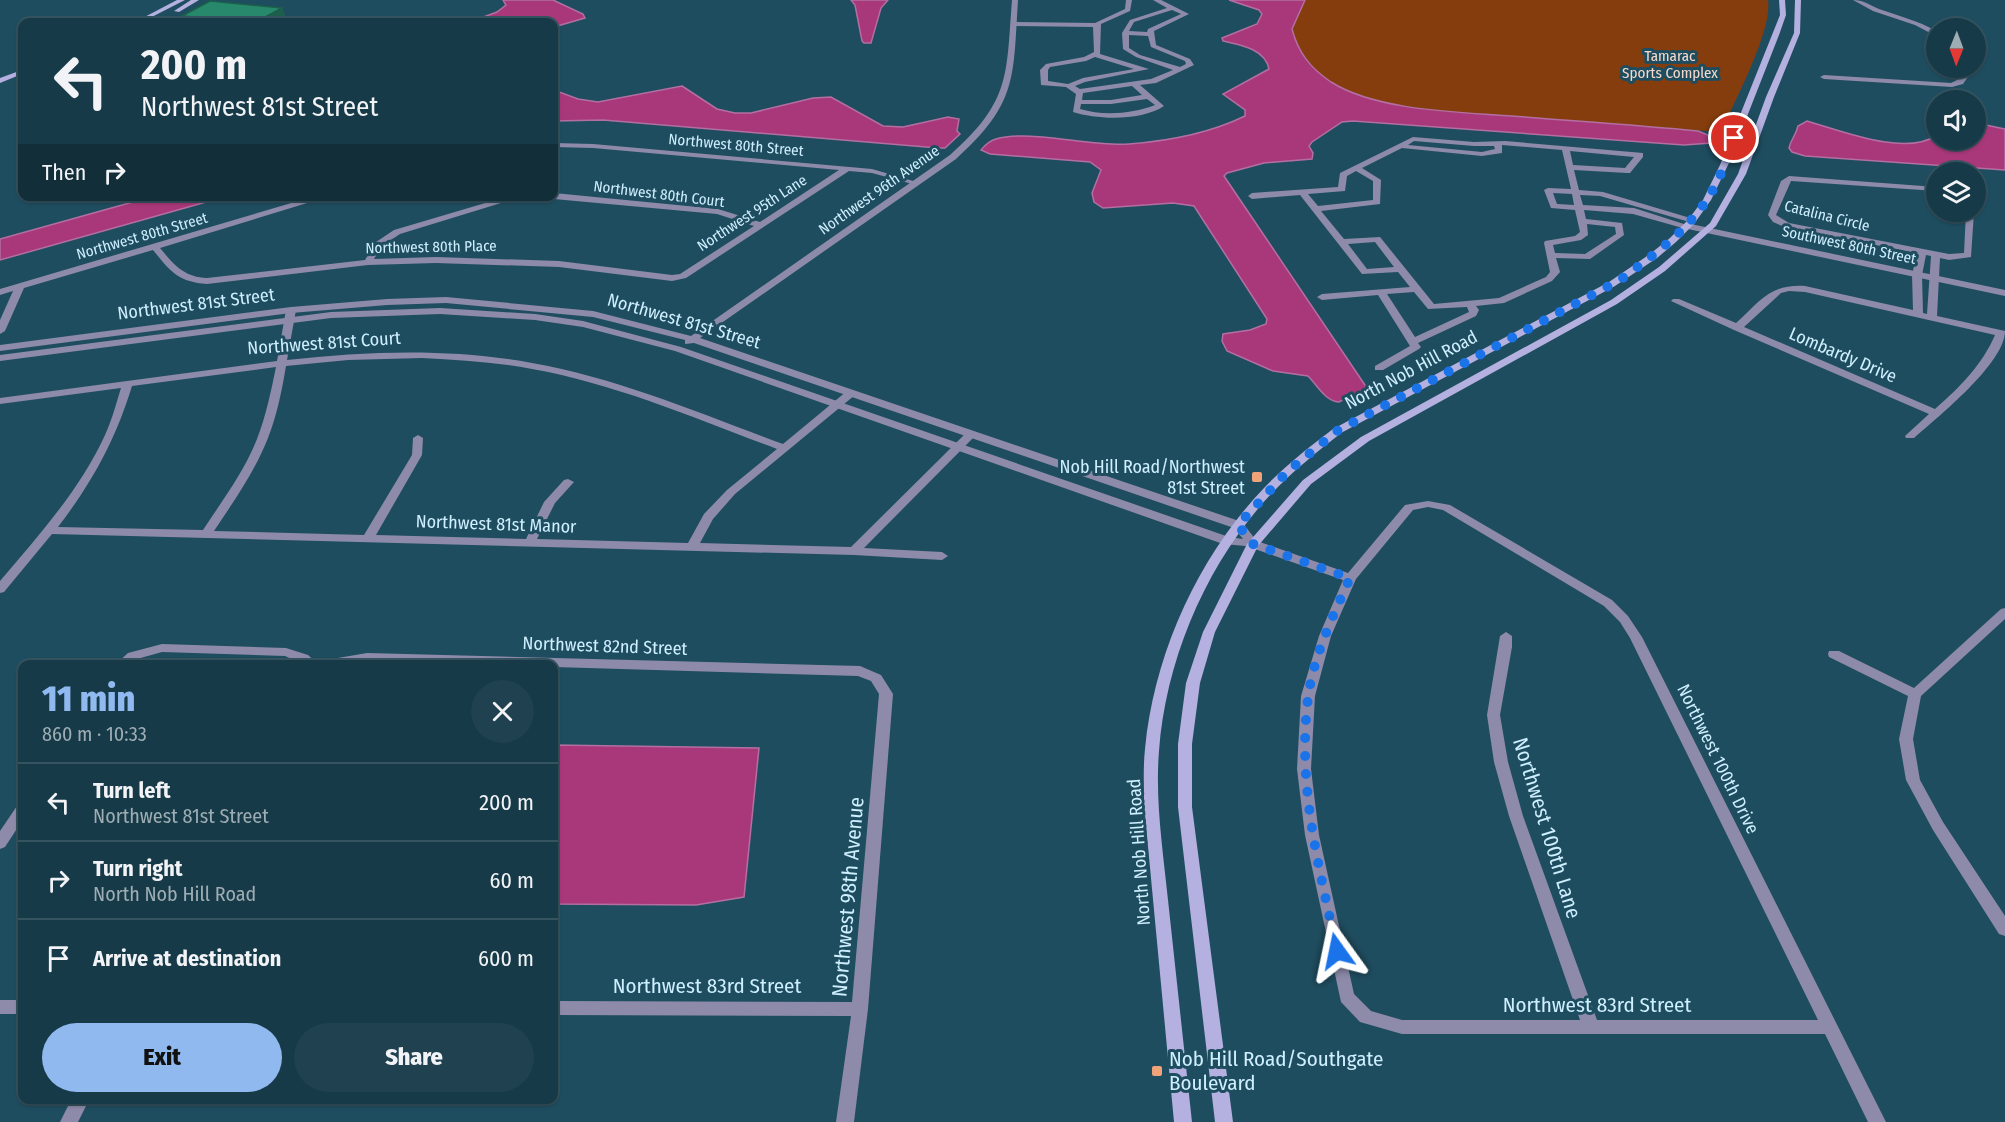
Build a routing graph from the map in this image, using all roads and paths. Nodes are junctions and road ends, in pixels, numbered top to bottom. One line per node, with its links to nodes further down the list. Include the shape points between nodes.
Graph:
1 (182, 0): 10 (main road)
2 (196, 0): 11 (main road)
3 (1015, 0): 12 (street, Northwest 96th Avenue)
4 (1129, 0): 13 (street, via 1128,10 1105,19)
5 (1156, 0): 9 (street)
6 (1782, 0): 51 (main road, North Nob Hill Road, via 1783,15 1776,35 1717,182)
7 (1798, 0): 53 (main road, North Nob Hill Road, via 1797,33 1743,174)
8 (1856, 0): 14 (street)
9 (1172, 8): 15 (street, via 1132,21); 16 (street, via 1184,12 1185,17 1153,28)
10 (146, 18)
11 (162, 18)
12 (1012, 27): 13 (street); 39 (street, Northwest 96th Avenue, via 1007,80 999,105 953,157)
13 (1097, 28): 17 (street)
14 (1926, 28)
15 (1125, 33): 16 (street); 21 (street, via 1128,51)
16 (1151, 33): 21 (street, via 1153,46 1190,62)
17 (1095, 55): 18 (street); 29 (street, via 1048,65 1044,70 1044,83)
18 (1125, 62): 19 (street); 20 (street)
19 (1099, 66)
20 (1144, 69): 23 (street); 29 (street)
21 (1179, 69): 23 (street)
22 (18, 74): 27 (main road)
23 (1164, 76): 28 (street)
24 (1824, 76): 25 (street, via 1952,85)
25 (1963, 78)
26 (18, 80): 30 (main road)
27 (0, 81)
28 (1135, 85): 31 (street); 32 (street)
29 (1069, 86): 31 (street)
30 (0, 87)
31 (1078, 92): 33 (street)
32 (1149, 96): 33 (street); 33 (street, via 1160,106 1115,116 1087,115 1076,110)
33 (1078, 102)
34 (558, 145): 38 (street, Northwest 80th Street)
35 (1565, 148): 36 (street); 36 (street, via 1640,154 1627,171); 37 (street, via 1413,139)
36 (1569, 167): 42 (street)
37 (1356, 168): 41 (street, via 1343,175 1342,189); 48 (street, via 1377,180 1377,202)
38 (847, 169): 39 (street, Northwest 80th Street, via 872,171); 52 (street, Northwest 95th Lane)
39 (916, 183): 81 (street, Northwest 96th Avenue)
40 (1926, 188): 56 (street, Catalina Circle, via 1790,178 1785,181 1772,215 1787,225)
41 (1302, 192): 44 (street); 48 (street)
42 (1575, 192): 47 (street); 47 (street, via 1548,190 1554,206); 51 (street, via 1600,194)
43 (558, 196): 52 (street, Northwest 80th Court, via 718,212)
44 (1252, 196)
45 (309, 201): 55 (street, Northwest 80th Street)
46 (501, 201): 59 (street, via 382,239)
47 (1579, 208): 49 (street); 51 (street, via 1634,211)
48 (1315, 209): 54 (street)
49 (1582, 221): 57 (street, via 1585,232 1578,238 1548,243); 57 (street, via 1618,225 1620,235 1587,257)
50 (1970, 222): 58 (street, Catalina Circle, via 1968,255)
51 (1689, 223): 53 (street, Southwest 80th Street); 99 (main road, North Nob Hill Road, via 1620,280 1337,431 1287,472)
52 (760, 225): 63 (street, Northwest 95th Lane, via 683,276)
53 (1710, 227): 61 (street, Southwest 80th Street); 105 (main road, North Nob Hill Road, via 1662,269 1614,302 1365,439 1307,482)
54 (1340, 242): 60 (street, via 1365,272); 60 (street, via 1377,239)
55 (154, 246): 59 (street, Northwest 80th Place, via 180,277 191,281); 65 (street, Northwest 80th Street)
56 (1922, 253): 58 (street, Catalina Circle); 61 (street)
57 (1551, 255): 74 (street, via 1555,272 1549,279 1501,301)
58 (1936, 255): 62 (street)
59 (368, 262): 63 (street, Northwest 80th Place, via 493,260)
60 (1401, 269): 66 (street)
61 (1918, 271): 62 (street, Southwest 80th Street); 71 (street)
62 (1934, 274): 64 (street, Southwest 80th Street); 69 (street, Southwest 80th Street); 72 (street)
63 (672, 278)
64 (2005, 285)
65 (20, 286): 67 (street, Northwest 80th Street); 79 (street)
66 (1417, 289): 68 (street); 74 (street, via 1431,307)
67 (0, 292)
68 (1381, 292): 70 (street); 82 (street)
69 (2005, 293)
70 (1323, 297)
71 (1918, 297): 72 (street); 75 (street)
72 (1933, 300): 77 (street)
73 (1676, 301): 78 (street, Lombardy Drive)
74 (1470, 303): 82 (street, via 1473,314)
75 (1918, 313): 77 (street); 78 (street, via 1789,288 1778,291)
76 (290, 315): 81 (street, Northwest 81st Street, via 387,302 446,300 593,314); 83 (street, Northwest 81st Street); 84 (street, Northwest 81st Street, via 487,312 583,324); 85 (street, Northwest 81st Street); 86 (street)
77 (1932, 317): 80 (street)
78 (1737, 327): 92 (street, Lombardy Drive)
79 (0, 331)
80 (2003, 333): 92 (street, via 1962,390)
81 (693, 339): 84 (street, Northwest 96th Avenue); 89 (street, Northwest 81st Street)
82 (1414, 341): 87 (street, via 1416,347 1412,351)
83 (0, 348)
84 (678, 349): 91 (street, Northwest 81st Street)
85 (0, 358)
86 (280, 362): 88 (street, Northwest 81st Court); 97 (street, Northwest 81st Court, via 399,354 497,360 546,368 600,382); 101 (street, via 263,437 246,475)
87 (1379, 368)
88 (128, 383): 90 (street, Northwest 81st Court); 100 (street, via 110,438)
89 (851, 393): 91 (street); 93 (street, Northwest 81st Street)
90 (0, 401)
91 (837, 404): 96 (street, Northwest 81st Street); 97 (street)
92 (1936, 413): 94 (street)
93 (971, 434): 96 (street); 99 (street, Northwest 81st Street)
94 (1910, 436)
95 (418, 438): 102 (street, via 417,455)
96 (958, 447): 103 (street, Northwest 81st Street); 107 (street)
97 (783, 448): 106 (street, via 708,517)
98 (568, 482): 104 (street, via 550,502)
99 (1238, 525): 103 (main road, North Nob Hill Road); 105 (street)
100 (49, 530): 101 (street, Northwest 81st Manor); 110 (street)
101 (206, 534): 102 (street, Northwest 81st Manor)
102 (368, 538): 104 (street, Northwest 81st Manor)
103 (1227, 541): 105 (street, Northwest 81st Street); 133 (main road, North Nob Hill Road, via 1183,624 1160,699 1153,741 1151,804)
104 (530, 544): 106 (street, Northwest 81st Manor)
105 (1253, 544): 109 (street, Northwest 81st Street); 134 (main road, North Nob Hill Road, via 1209,632 1193,683 1185,744 1185,807)
106 (692, 547): 107 (street, Northwest 81st Manor)
107 (854, 551): 108 (street, Northwest 81st Manor)
108 (942, 556)
109 (1350, 578): 128 (street, Northwest 100th Drive, via 1409,507 1428,504 1446,507 1608,603 1636,637); 129 (street, Northwest 83rd Street, via 1325,636 1308,696 1304,769 1312,835 1347,997 1366,1017 1402,1028)
110 (0, 589)
111 (2005, 612): 120 (street)
112 (1506, 636): 129 (street, Northwest 100th Lane, via 1494,723 1500,763)
113 (1834, 654): 120 (street)
114 (128, 660): 115 (street, via 162,648 286,652)
115 (306, 660)
116 (344, 660): 117 (street, Northwest 82nd Street)
117 (462, 660)
118 (558, 663): 119 (street, Northwest 82nd Street, via 860,671)
119 (876, 678): 127 (street, Northwest 98th Avenue, via 886,694)
120 (1915, 694): 123 (street, via 1906,739 1913,780)
121 (18, 816): 122 (street)
122 (0, 843)
123 (2005, 929)
124 (0, 1007): 125 (street)
125 (18, 1007)
126 (558, 1008): 127 (street, Northwest 83rd Street)
127 (860, 1009): 132 (street, Northwest 98th Avenue)
128 (1829, 1027): 129 (street, Northwest 83rd Street); 135 (street, Northwest 100th Drive)
129 (1591, 1028)
130 (78, 1104): 131 (street)
131 (69, 1122)
132 (845, 1122)
133 (1183, 1122)
134 (1224, 1122)
135 (1877, 1122)

